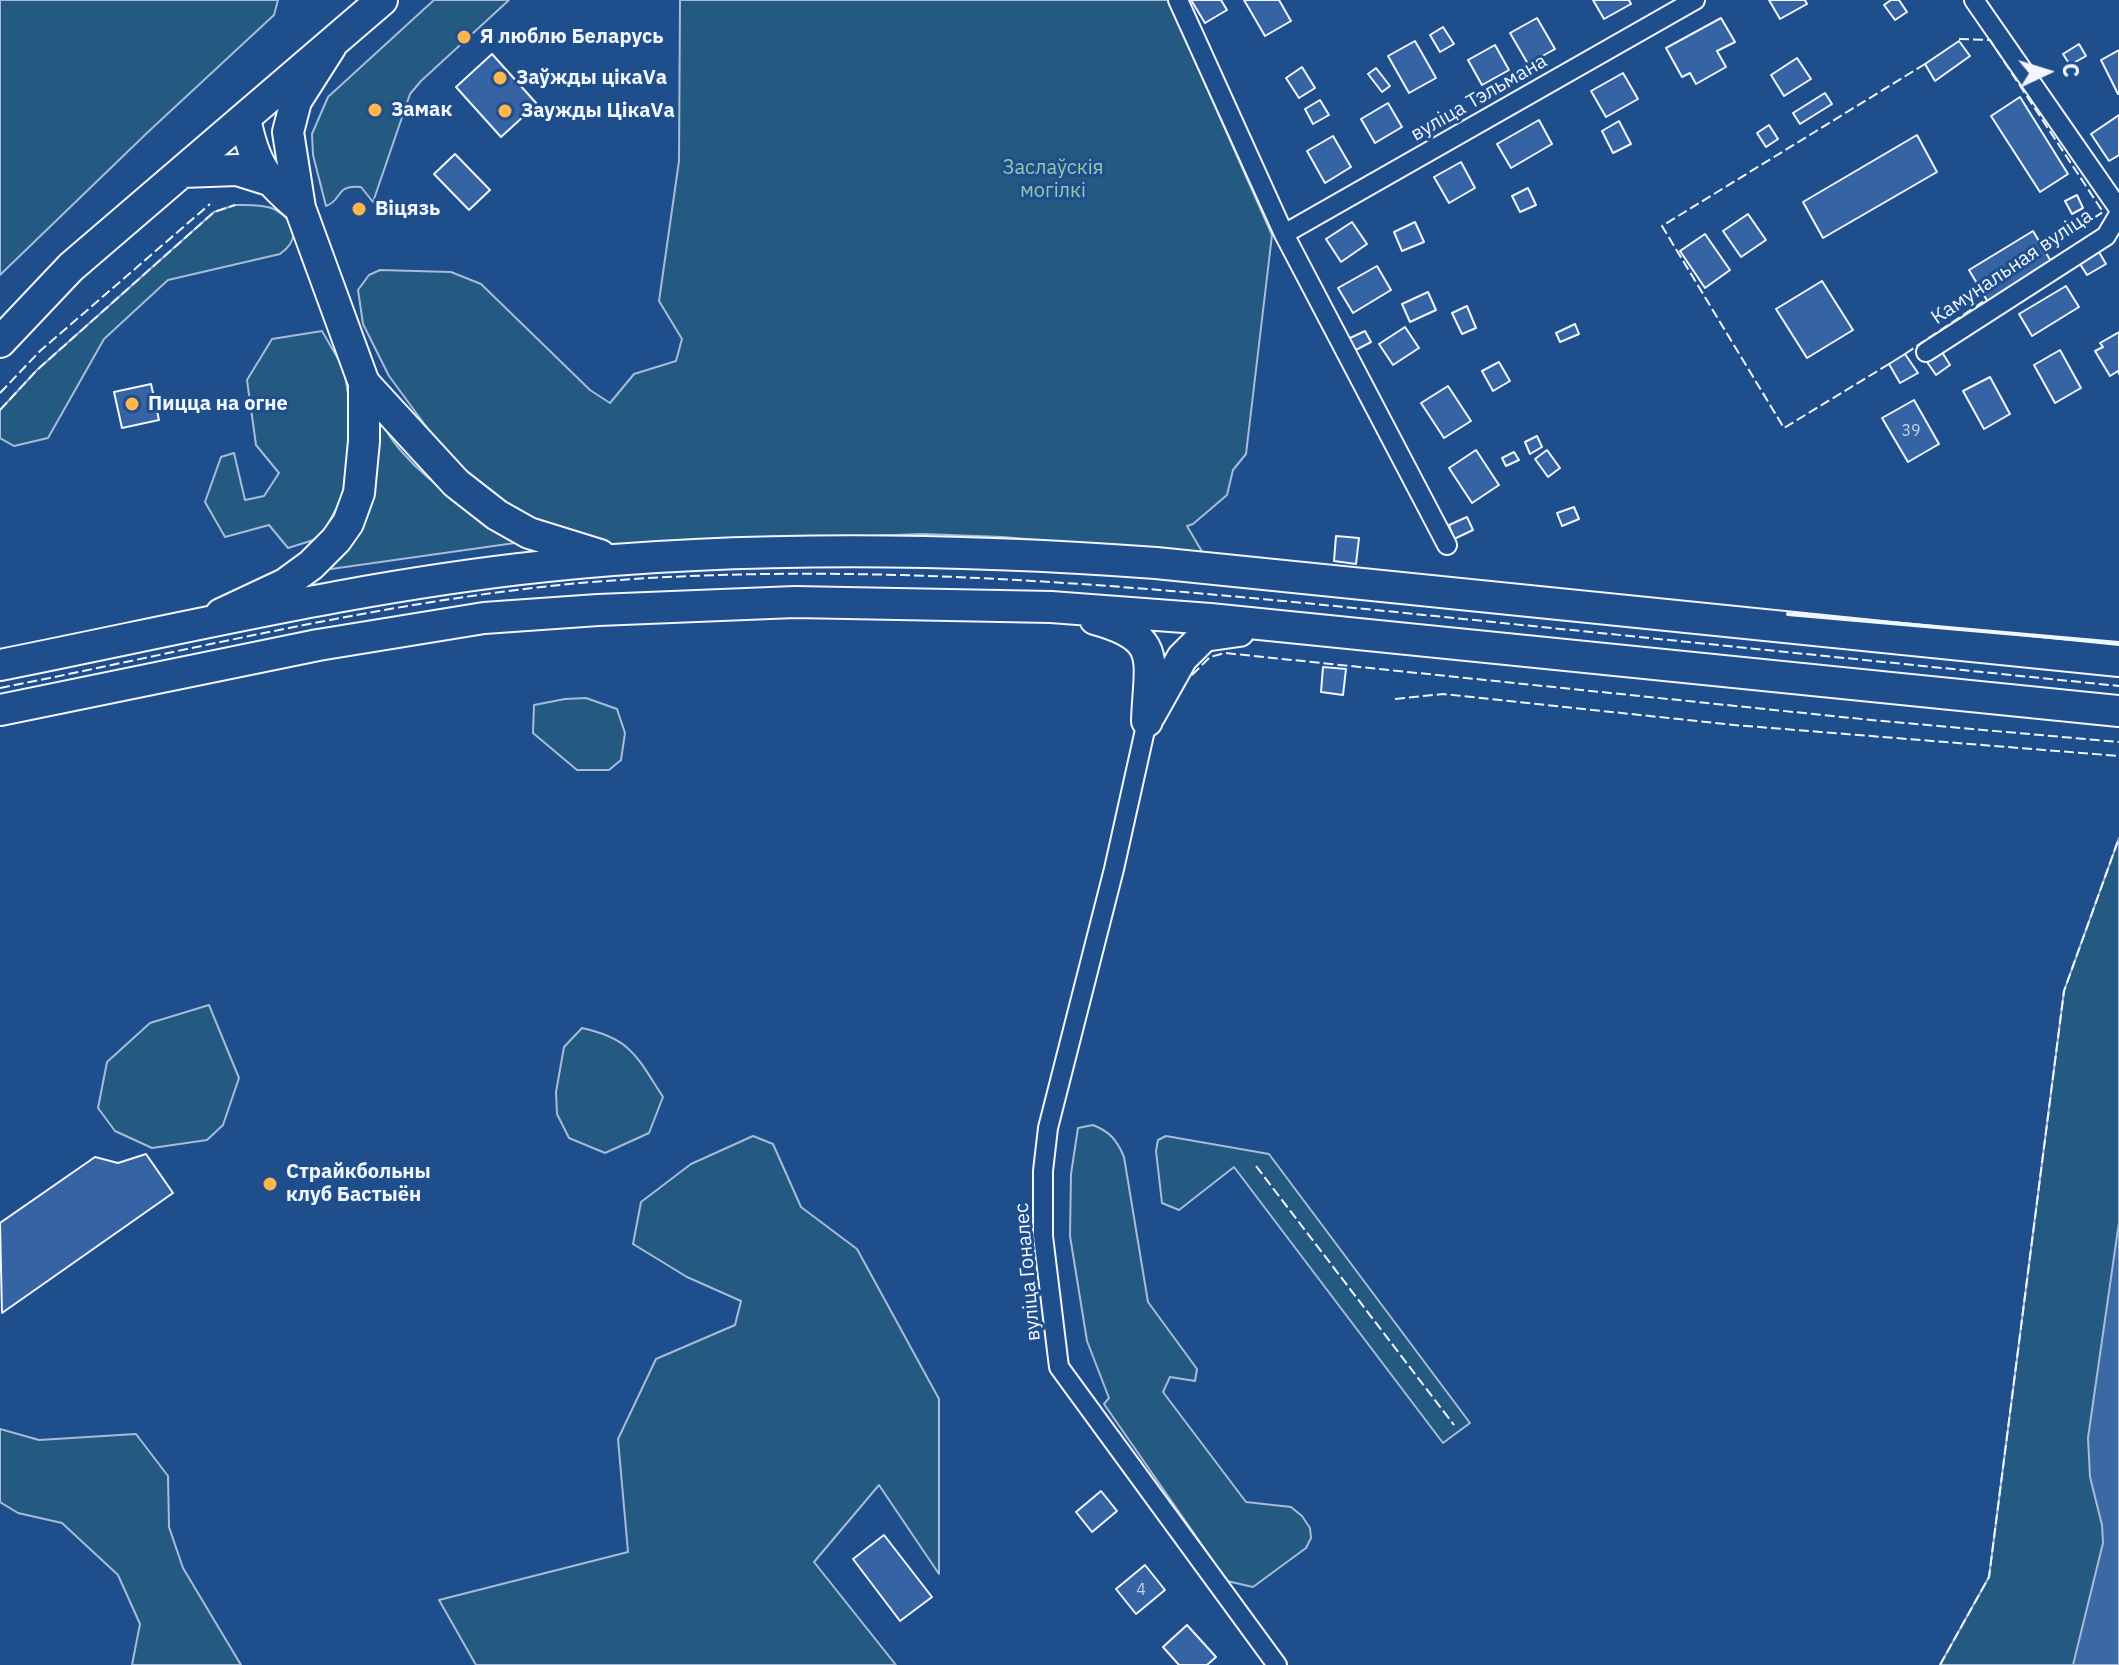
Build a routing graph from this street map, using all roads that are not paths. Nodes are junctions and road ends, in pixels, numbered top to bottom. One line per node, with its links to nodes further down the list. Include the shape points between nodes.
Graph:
1 (382, 0): 5 (main road)
2 (1178, 0): 12 (street)
3 (1695, 0): 12 (street, вуліца Тэльмана)
4 (1974, 0): 11 (street)
5 (331, 46): 6 (main road); 7 (main road, via 296,101)
6 (245, 118): 7 (main road); 8 (main road); 9 (main road, via 251,150)
7 (288, 132): 10 (main road)
8 (182, 172): 9 (main road, via 237,170); 13 (main road)
9 (269, 180): 10 (main road)
10 (300, 208): 17 (main road)
11 (2119, 212): 16 (street, Камунальная вуліца, via 2106,236)
12 (1284, 234): 18 (street)
13 (71, 267): 14 (main road); 15 (main road)
14 (0, 312)
15 (0, 342)
16 (1926, 352)
17 (364, 383): 19 (main road, via 456,483 497,515 529,533); 21 (main road, via 359,493 348,523 311,565 285,584)
18 (1447, 545)
19 (622, 560): 21 (main road, via 395,587); 23 (main road, via 889,549 1030,554)
20 (1051, 607): 22 (main road); 25 (main road, via 795,602 484,618 318,645); 27 (main road, via 1122,626 1142,640 1149,657)
21 (199, 624): 24 (main road)
22 (1271, 626): 26 (main road); 27 (main road, via 1204,636 1182,658)
23 (2119, 661)
24 (0, 665)
25 (0, 710)
26 (2119, 711)
27 (1147, 721): 28 (street, вуліца Гоналес, via 1048,1128 1043,1236 1059,1367)
28 (1277, 1665)

